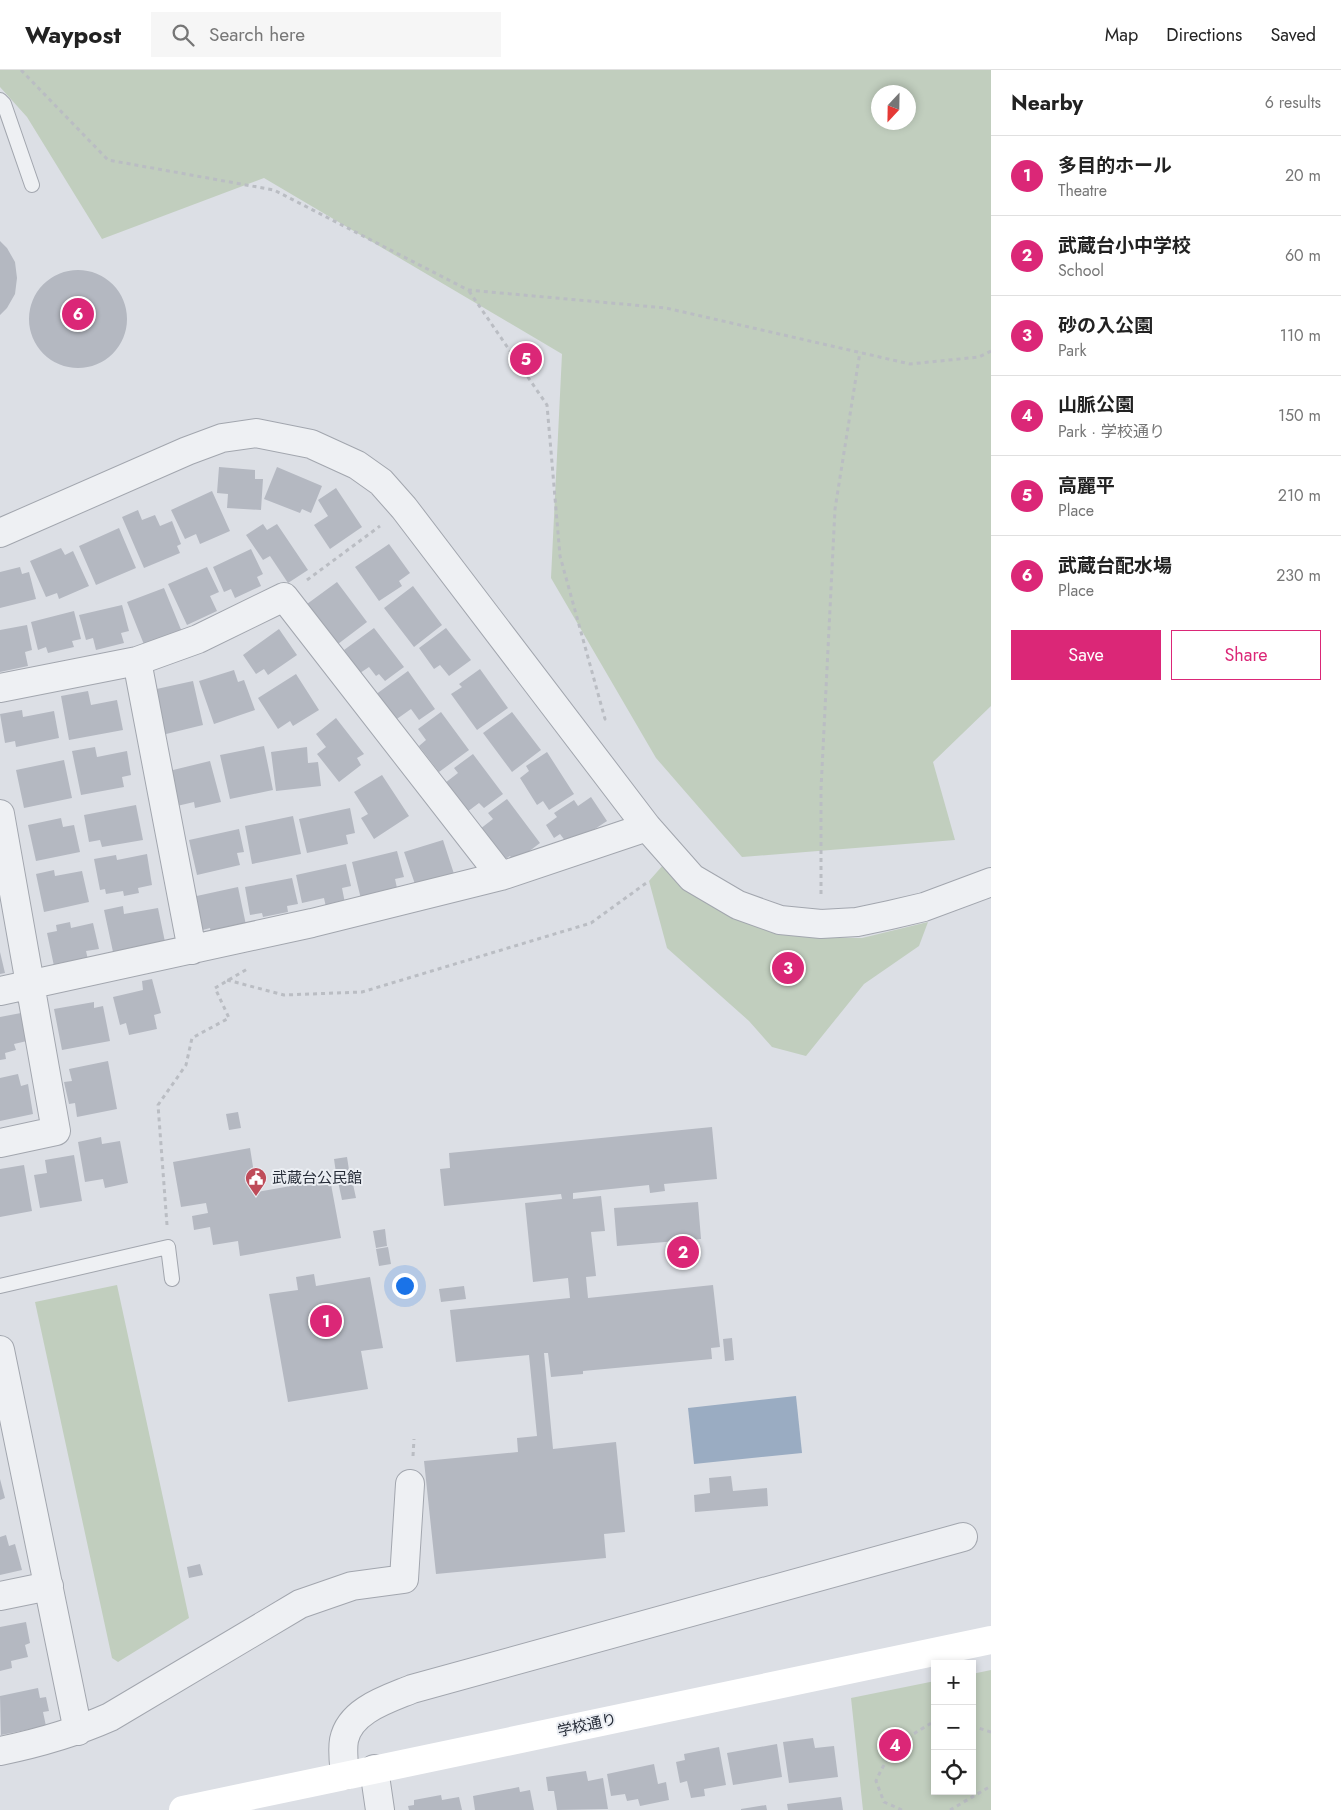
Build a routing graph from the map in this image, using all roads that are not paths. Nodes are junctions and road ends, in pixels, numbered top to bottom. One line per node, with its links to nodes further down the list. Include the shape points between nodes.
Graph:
1 (0, 100): 2 (lane)
2 (32, 185)
3 (0, 534): 7 (street, via 222,438 256,433 311,444 357,464 381,482 404,508)
4 (137, 661): 5 (street); 9 (street, via 198,639 284,597); 11 (street)
5 (0, 688)
6 (0, 814): 8 (street)
7 (647, 827): 9 (street); 10 (street, via 692,878 738,905 780,920 821,924 857,922 924,907)
8 (2, 842): 12 (street)
9 (501, 876): 11 (street)
10 (991, 882)
11 (192, 950): 12 (street)
12 (30, 985): 13 (street); 14 (street, via 56,1131)
13 (0, 991)
14 (0, 1143)
15 (172, 1279): 16 (lane, via 168,1248)
16 (0, 1286)
17 (0, 1350): 18 (street)
18 (9, 1438): 21 (street)
19 (410, 1484): 24 (street, via 404,1579 352,1586 300,1604 110,1716)
20 (963, 1537): 27 (street, via 412,1689 376,1703 349,1725 344,1741)
21 (49, 1586): 22 (street); 24 (street)
22 (0, 1596)
23 (991, 1640): 26 (street, 学校通り)
24 (78, 1731): 25 (street)
25 (0, 1751)
26 (374, 1769): 27 (street, 学校通り); 30 (street)
27 (345, 1775): 28 (street, 学校通り)
28 (228, 1805): 29 (street, 学校通り)
29 (183, 1810)
30 (380, 1810)

